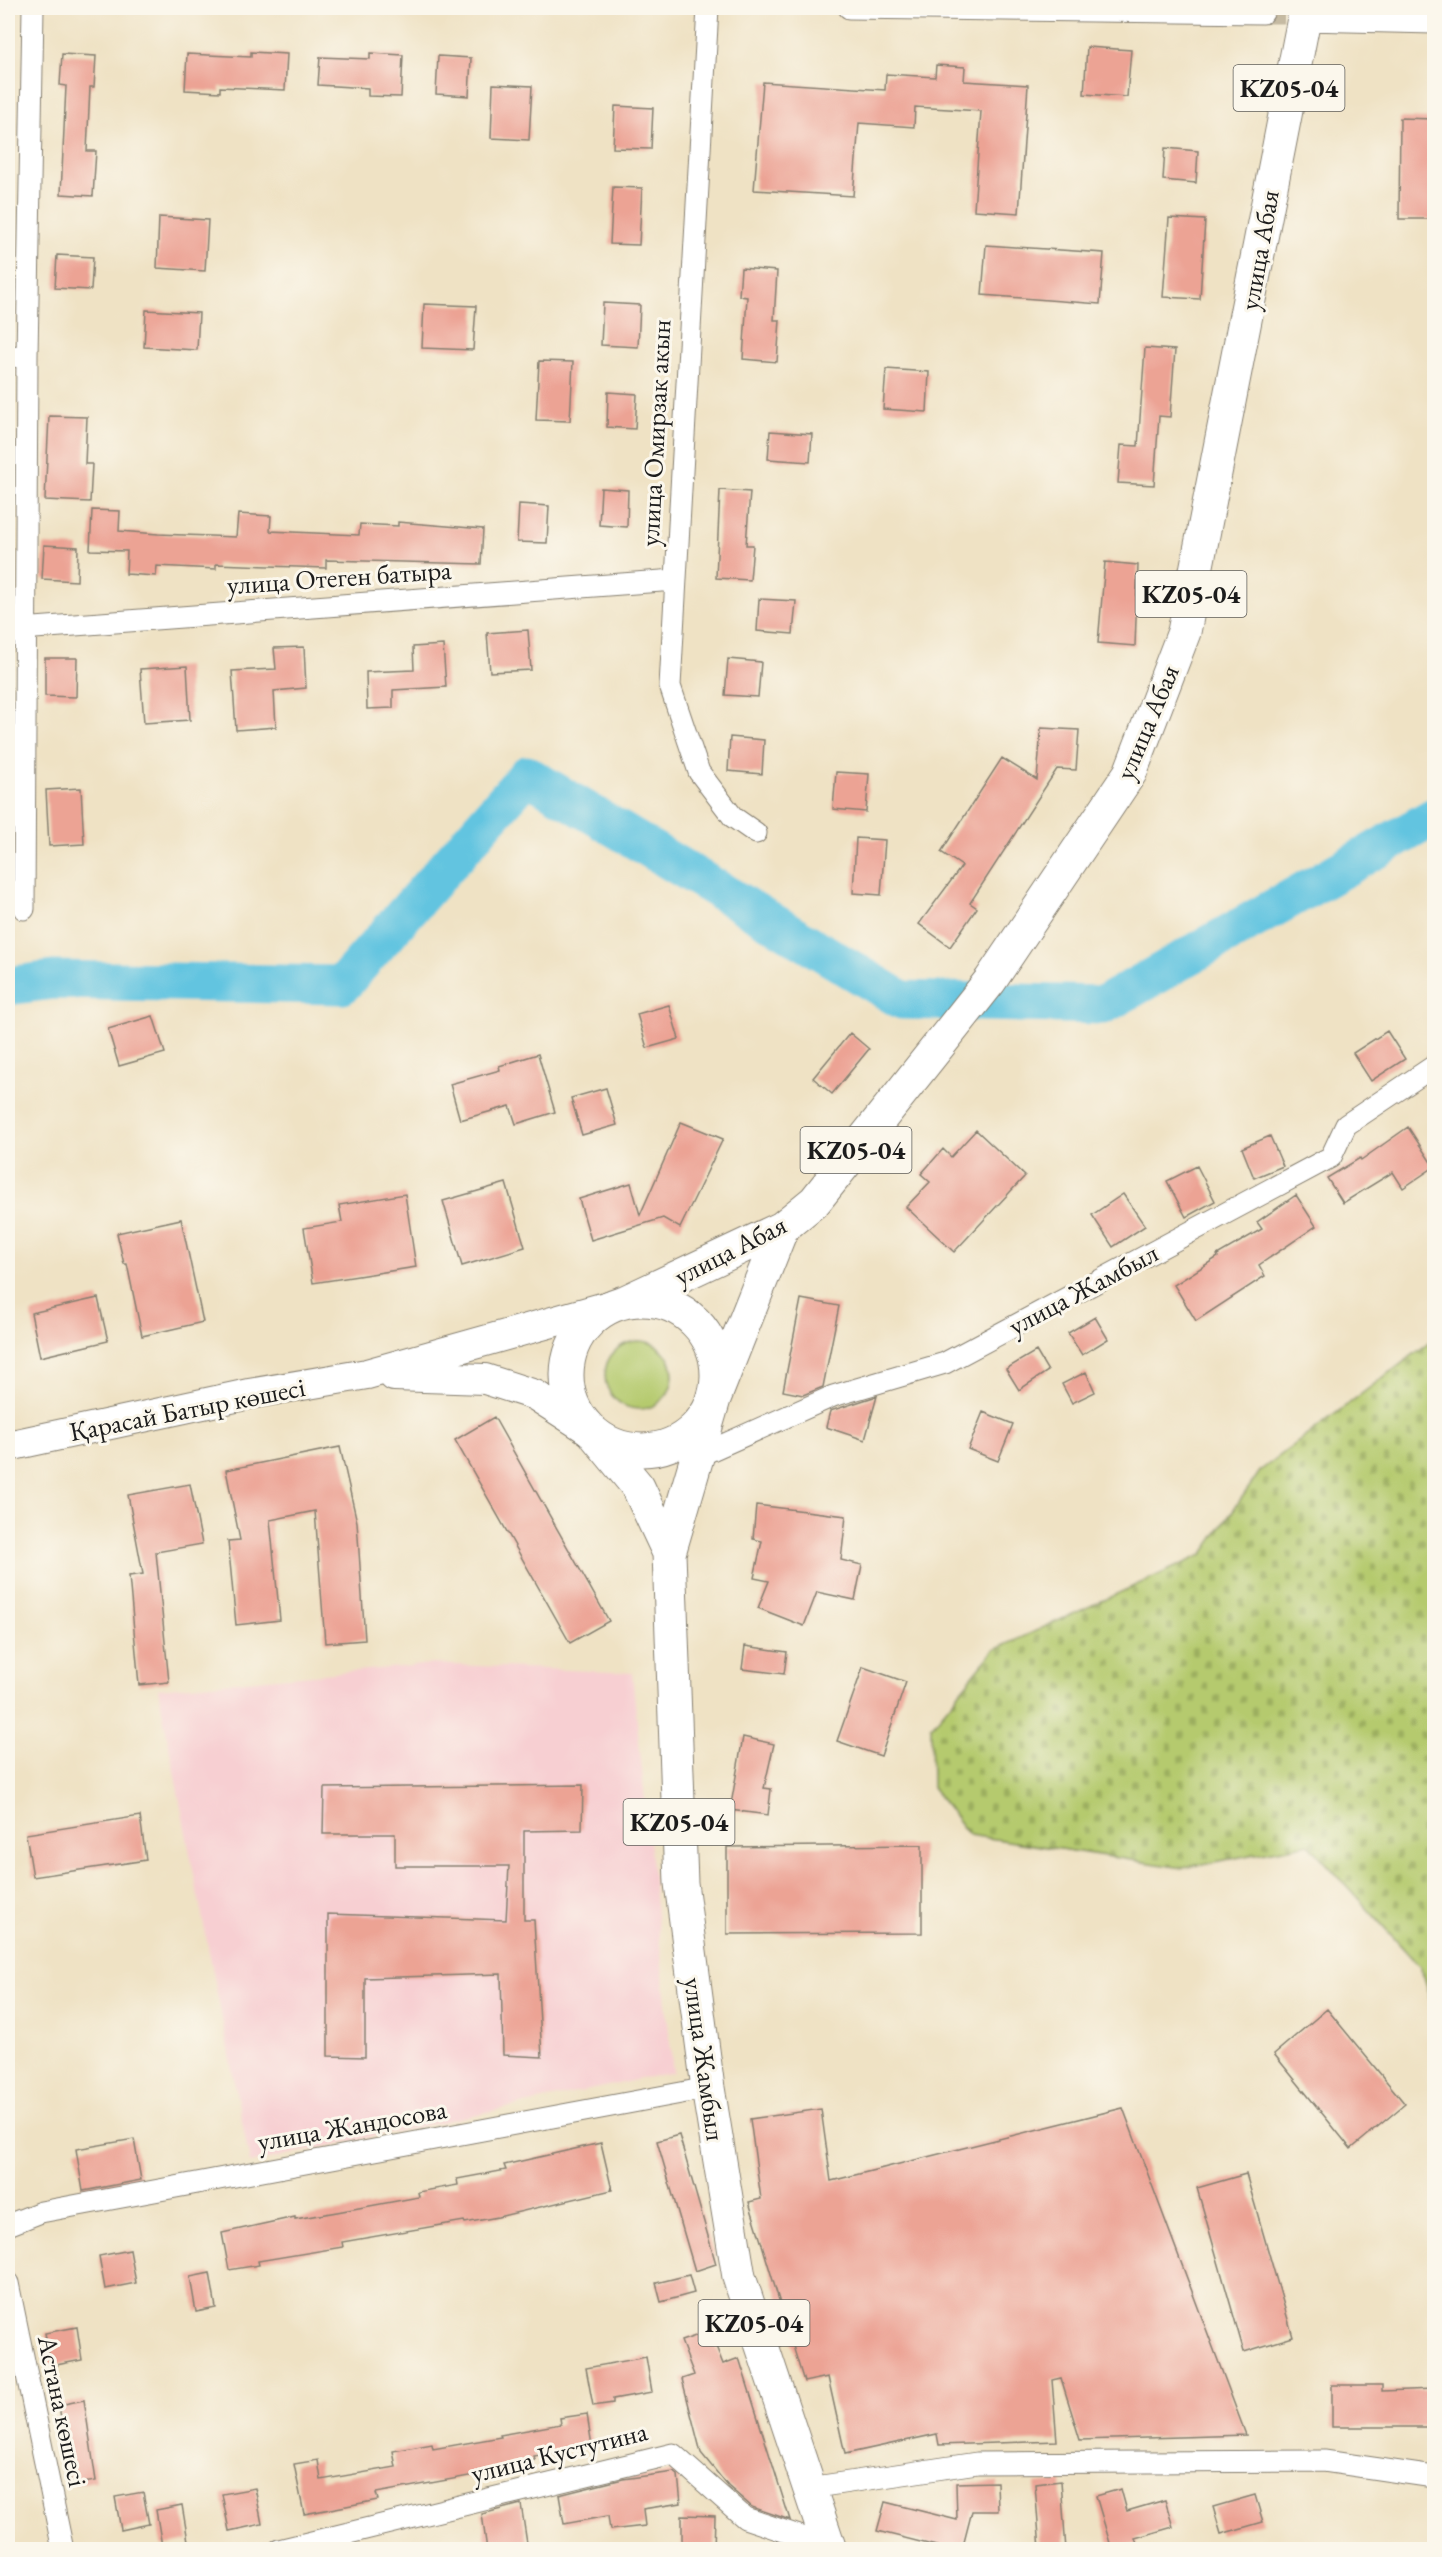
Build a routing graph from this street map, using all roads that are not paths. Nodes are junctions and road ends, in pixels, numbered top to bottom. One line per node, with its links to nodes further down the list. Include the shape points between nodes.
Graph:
1 (33, 8): 7 (street)
2 (708, 8): 8 (street, улица Омирзак акын)
3 (849, 8): 5 (street)
4 (1299, 11): 6 (main road, KZ05-04); 13 (main road, улица Абая / KZ05-04, via 1184,632 1130,773 990,981 815,1201)
5 (1263, 13)
6 (1434, 17)
7 (17, 357): 9 (street)
8 (675, 580): 9 (street, улица Отеген батыра); 10 (street, улица Омирзак акын, via 670,686 699,772 733,817)
9 (17, 629): 11 (street)
10 (756, 833)
11 (24, 909)
12 (1434, 1066): 19 (street, улица Жамбыл, via 1346,1125 1331,1157 945,1363 833,1395)
13 (782, 1228): 14 (main road, улица Абая / KZ05-04); 16 (main road, улица Жамбыл / KZ05-04)
14 (627, 1301): 15 (main road); 16 (main road, KZ05-04, via 650,1300 672,1305 691,1317 706,1334 715,1355 718,1377); 17 (main road, KZ05-04, via 605,1309 587,1324 574,1344 567,1367 569,1391 577,1413)
15 (367, 1374): 17 (main road, via 485,1379 535,1395); 18 (main road, Қарасай Батыр көшесі, via 249,1394)
16 (714, 1399): 17 (main road, KZ05-04, via 702,1422 684,1438 661,1448 637,1451 613,1445); 19 (main road, улица Жамбыл / KZ05-04)
17 (592, 1432): 20 (main road, улица Жамбыл / KZ05-04, via 638,1487)
18 (8, 1446)
19 (696, 1457): 20 (main road, улица Жамбыл / KZ05-04)
20 (669, 1554): 21 (main road, улица Жамбыл / KZ05-04, via 681,1883)
21 (708, 2088): 22 (street, улица Жандосова, via 41,2212); 25 (main road, улица Жамбыл / KZ05-04, via 739,2277)
22 (8, 2225)
23 (8, 2283): 27 (street, Астана көшесі)
24 (1434, 2477): 25 (street, via 1324,2461 977,2463)
25 (809, 2488): 26 (main road, улица Жамбыл / KZ05-04)
26 (829, 2548): 28 (street, улица Кустутина, via 745,2518 673,2454)
27 (63, 2550)
28 (279, 2550)

